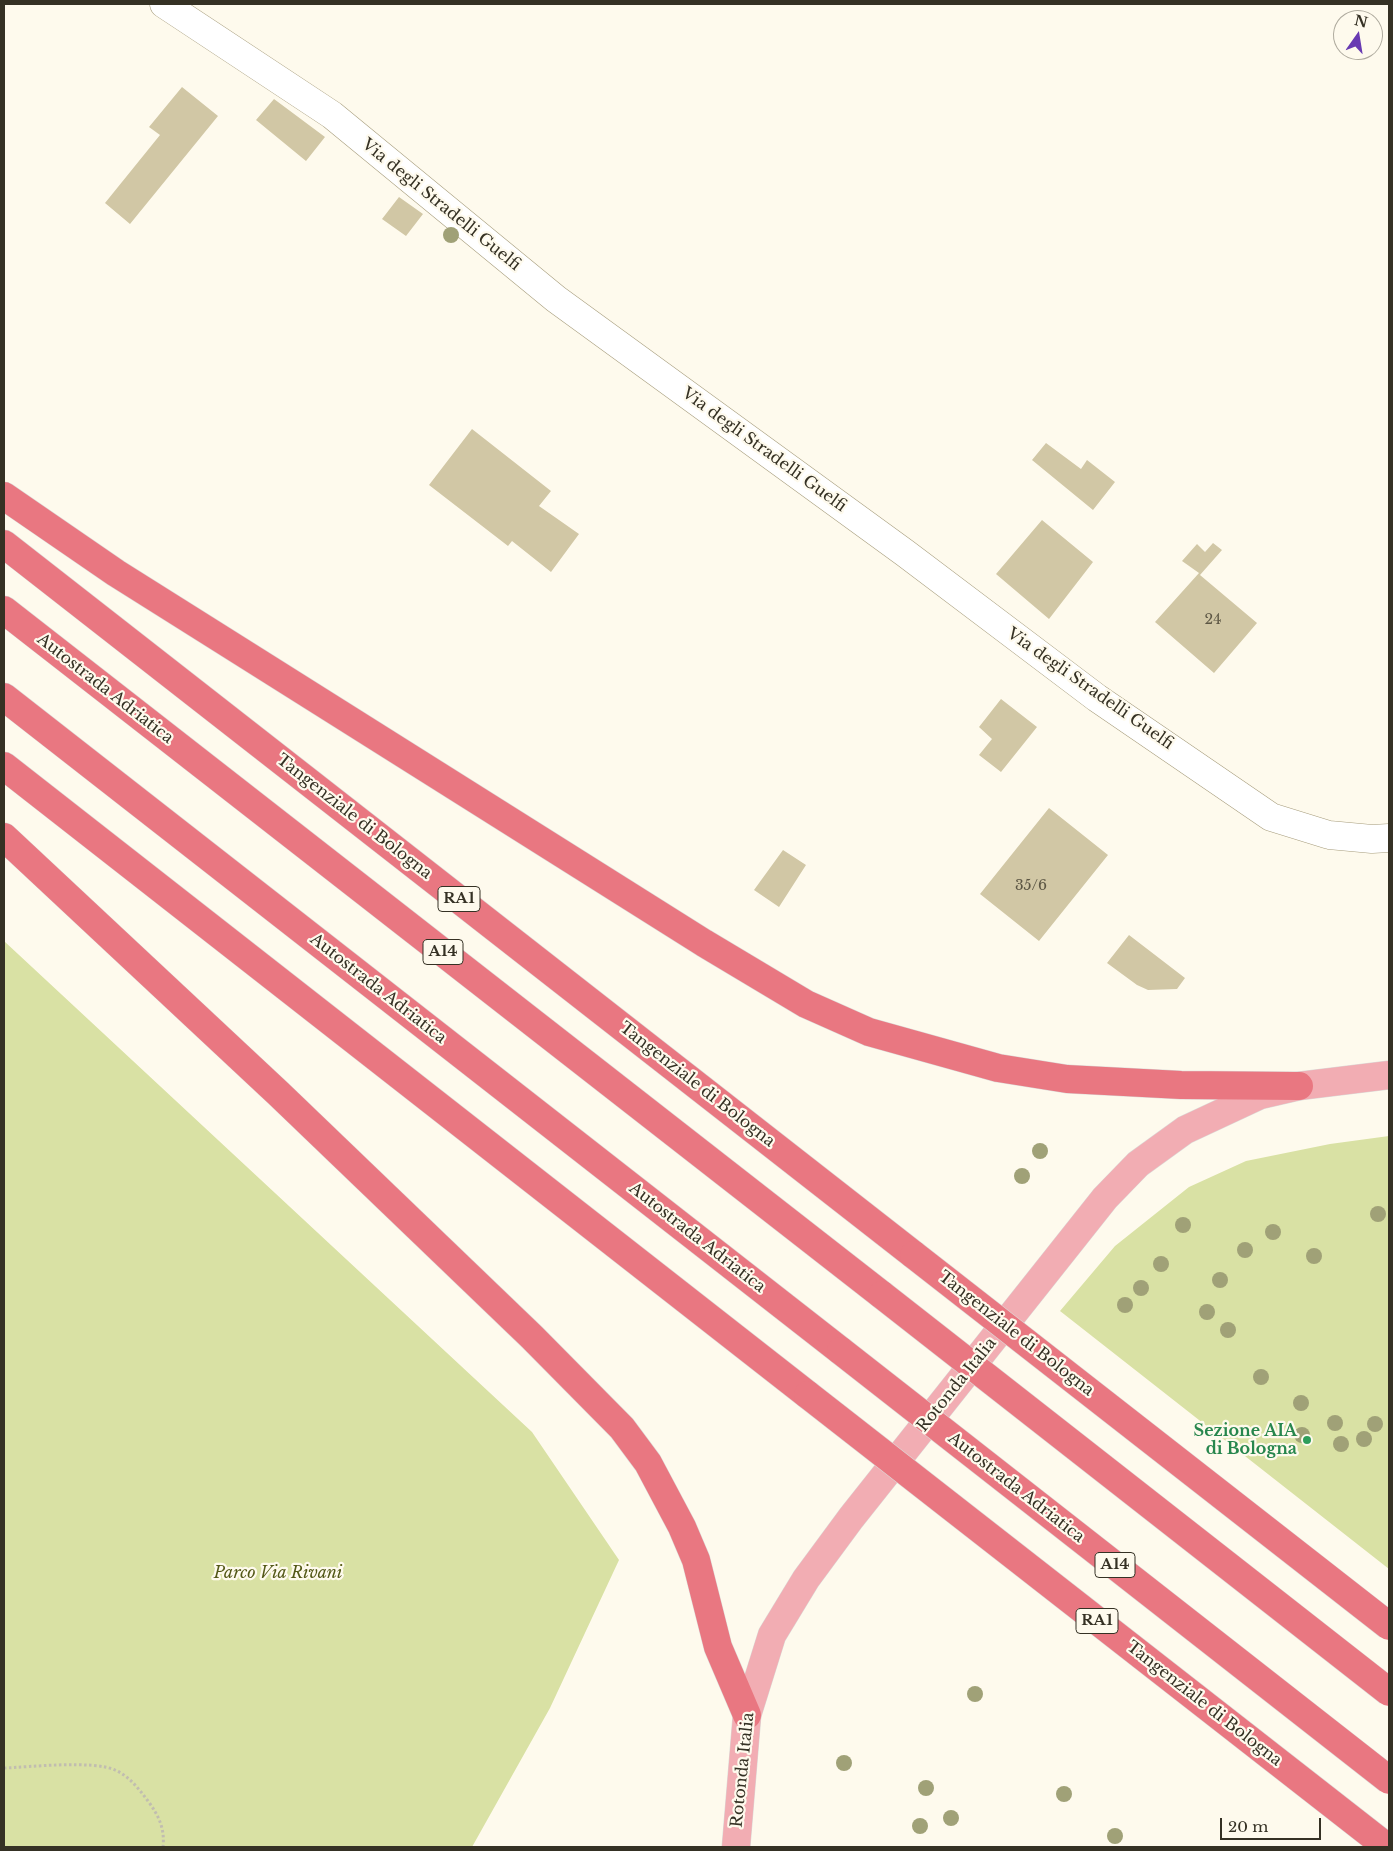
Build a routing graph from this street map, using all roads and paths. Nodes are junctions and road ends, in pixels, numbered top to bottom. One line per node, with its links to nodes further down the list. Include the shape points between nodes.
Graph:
1 (164, 4): 8 (street, Via degli Stradelli Guelfi, via 332,115 556,299 905,552 1096,698 1272,817 1329,835)
2 (4, 496): 10 (highway, via 116,573 806,1004 869,1032 998,1068 1067,1079 1181,1085)
3 (4, 544): 11 (highway, Tangenziale di Bologna / RA1, bridge)
4 (4, 610): 12 (highway, Autostrada Adriatica / A14, bridge)
5 (4, 697): 15 (highway, Autostrada Adriatica / A14, bridge)
6 (4, 766): 18 (highway, Tangenziale di Bologna / RA1, bridge)
7 (4, 837): 13 (highway, via 279,1094 622,1428 648,1463 682,1527 696,1560 718,1647)
8 (1389, 838)
9 (1389, 1075): 10 (main road, Rotonda Italia)
10 (1299, 1086): 13 (main road, Rotonda Italia, via 1260,1096 1185,1130 1138,1164 1105,1198 806,1579 772,1635)
11 (1389, 1626)
12 (1389, 1692)
13 (747, 1716): 17 (main road, Rotonda Italia)
14 (4, 1768): 16 (path, via 80,1766 115,1769 140,1790 156,1812 165,1833)
15 (1389, 1780)
16 (163, 1847)
17 (736, 1847)
18 (1387, 1847)

